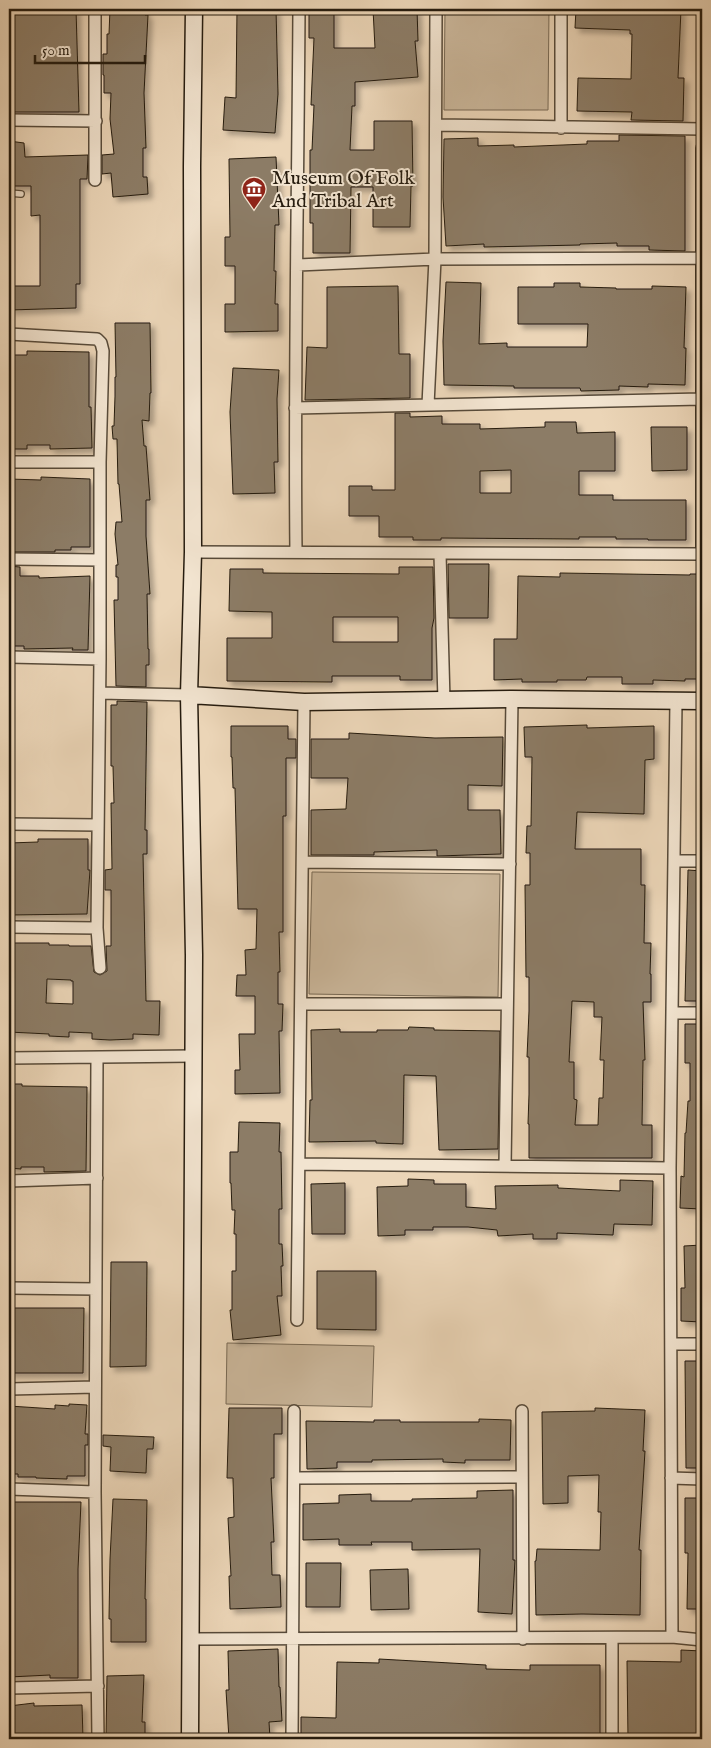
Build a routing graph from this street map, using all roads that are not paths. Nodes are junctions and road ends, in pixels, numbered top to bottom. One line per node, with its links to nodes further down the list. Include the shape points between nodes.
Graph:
1 (95, 9): 7 (street)
2 (194, 9): 24 (street)
3 (299, 9): 17 (street)
4 (436, 9): 8 (street)
5 (561, 9): 9 (street)
6 (9, 120): 7 (street)
7 (96, 121): 12 (street)
8 (436, 125): 9 (street); 16 (street)
9 (561, 128): 10 (street)
10 (702, 130)
11 (702, 148): 15 (street)
12 (95, 180)
13 (9, 193): 14 (lane)
14 (21, 194)
15 (702, 258): 16 (street); 19 (street)
16 (435, 259): 17 (street); 20 (street)
17 (298, 265): 21 (street)
18 (9, 334): 23 (street, via 89,337 101,343)
19 (701, 399): 20 (street); 26 (street)
20 (428, 405): 21 (street)
21 (295, 408): 25 (street)
22 (9, 462): 23 (street)
23 (100, 462): 29 (street)
24 (193, 552): 25 (street); 33 (street)
25 (296, 552): 27 (street)
26 (702, 553): 27 (street)
27 (440, 554): 35 (street)
28 (9, 559): 29 (street)
29 (100, 560): 31 (street)
30 (9, 657): 31 (street)
31 (100, 659): 32 (street)
32 (100, 693): 33 (street); 40 (street)
33 (189, 695): 38 (street); 52 (street)
34 (512, 699): 35 (street); 36 (street); 44 (street)
35 (444, 701): 38 (street)
36 (676, 701): 37 (street); 41 (street)
37 (702, 701)
38 (304, 702): 43 (street)
39 (9, 824): 40 (street)
40 (98, 825): 46 (street)
41 (675, 861): 42 (street); 50 (street)
42 (702, 861)
43 (303, 862): 44 (street); 48 (street)
44 (510, 864): 49 (street)
45 (9, 927): 46 (street)
46 (97, 928): 47 (street)
47 (100, 968)
48 (301, 1004): 49 (street); 55 (street)
49 (507, 1004): 56 (street)
50 (673, 1012): 51 (street); 57 (street)
51 (702, 1013)
52 (193, 1056): 54 (street); 77 (street)
53 (9, 1058): 54 (street)
54 (97, 1058): 58 (street)
55 (299, 1164): 56 (street); 62 (street)
56 (504, 1166): 57 (street)
57 (670, 1168): 63 (street)
58 (97, 1178): 59 (street); 61 (street)
59 (9, 1181)
60 (9, 1288): 61 (street)
61 (96, 1289): 65 (street)
62 (297, 1320)
63 (672, 1344): 64 (street); 71 (street)
64 (702, 1344)
65 (95, 1387): 66 (street); 74 (street)
66 (9, 1389)
67 (294, 1411): 70 (street)
68 (522, 1412): 69 (street)
69 (522, 1477): 70 (street); 78 (street)
70 (294, 1478): 76 (street)
71 (671, 1478): 72 (street); 75 (street)
72 (702, 1479)
73 (9, 1488): 74 (street)
74 (95, 1492): 81 (street)
75 (672, 1637): 79 (street); 80 (street)
76 (291, 1638): 77 (street); 78 (street); 85 (street)
77 (192, 1639): 84 (street)
78 (522, 1639): 79 (street)
79 (612, 1639): 86 (street)
80 (702, 1640)
81 (98, 1686): 82 (street); 83 (street)
82 (9, 1688)
83 (98, 1739)
84 (190, 1739)
85 (292, 1739)
86 (612, 1739)

